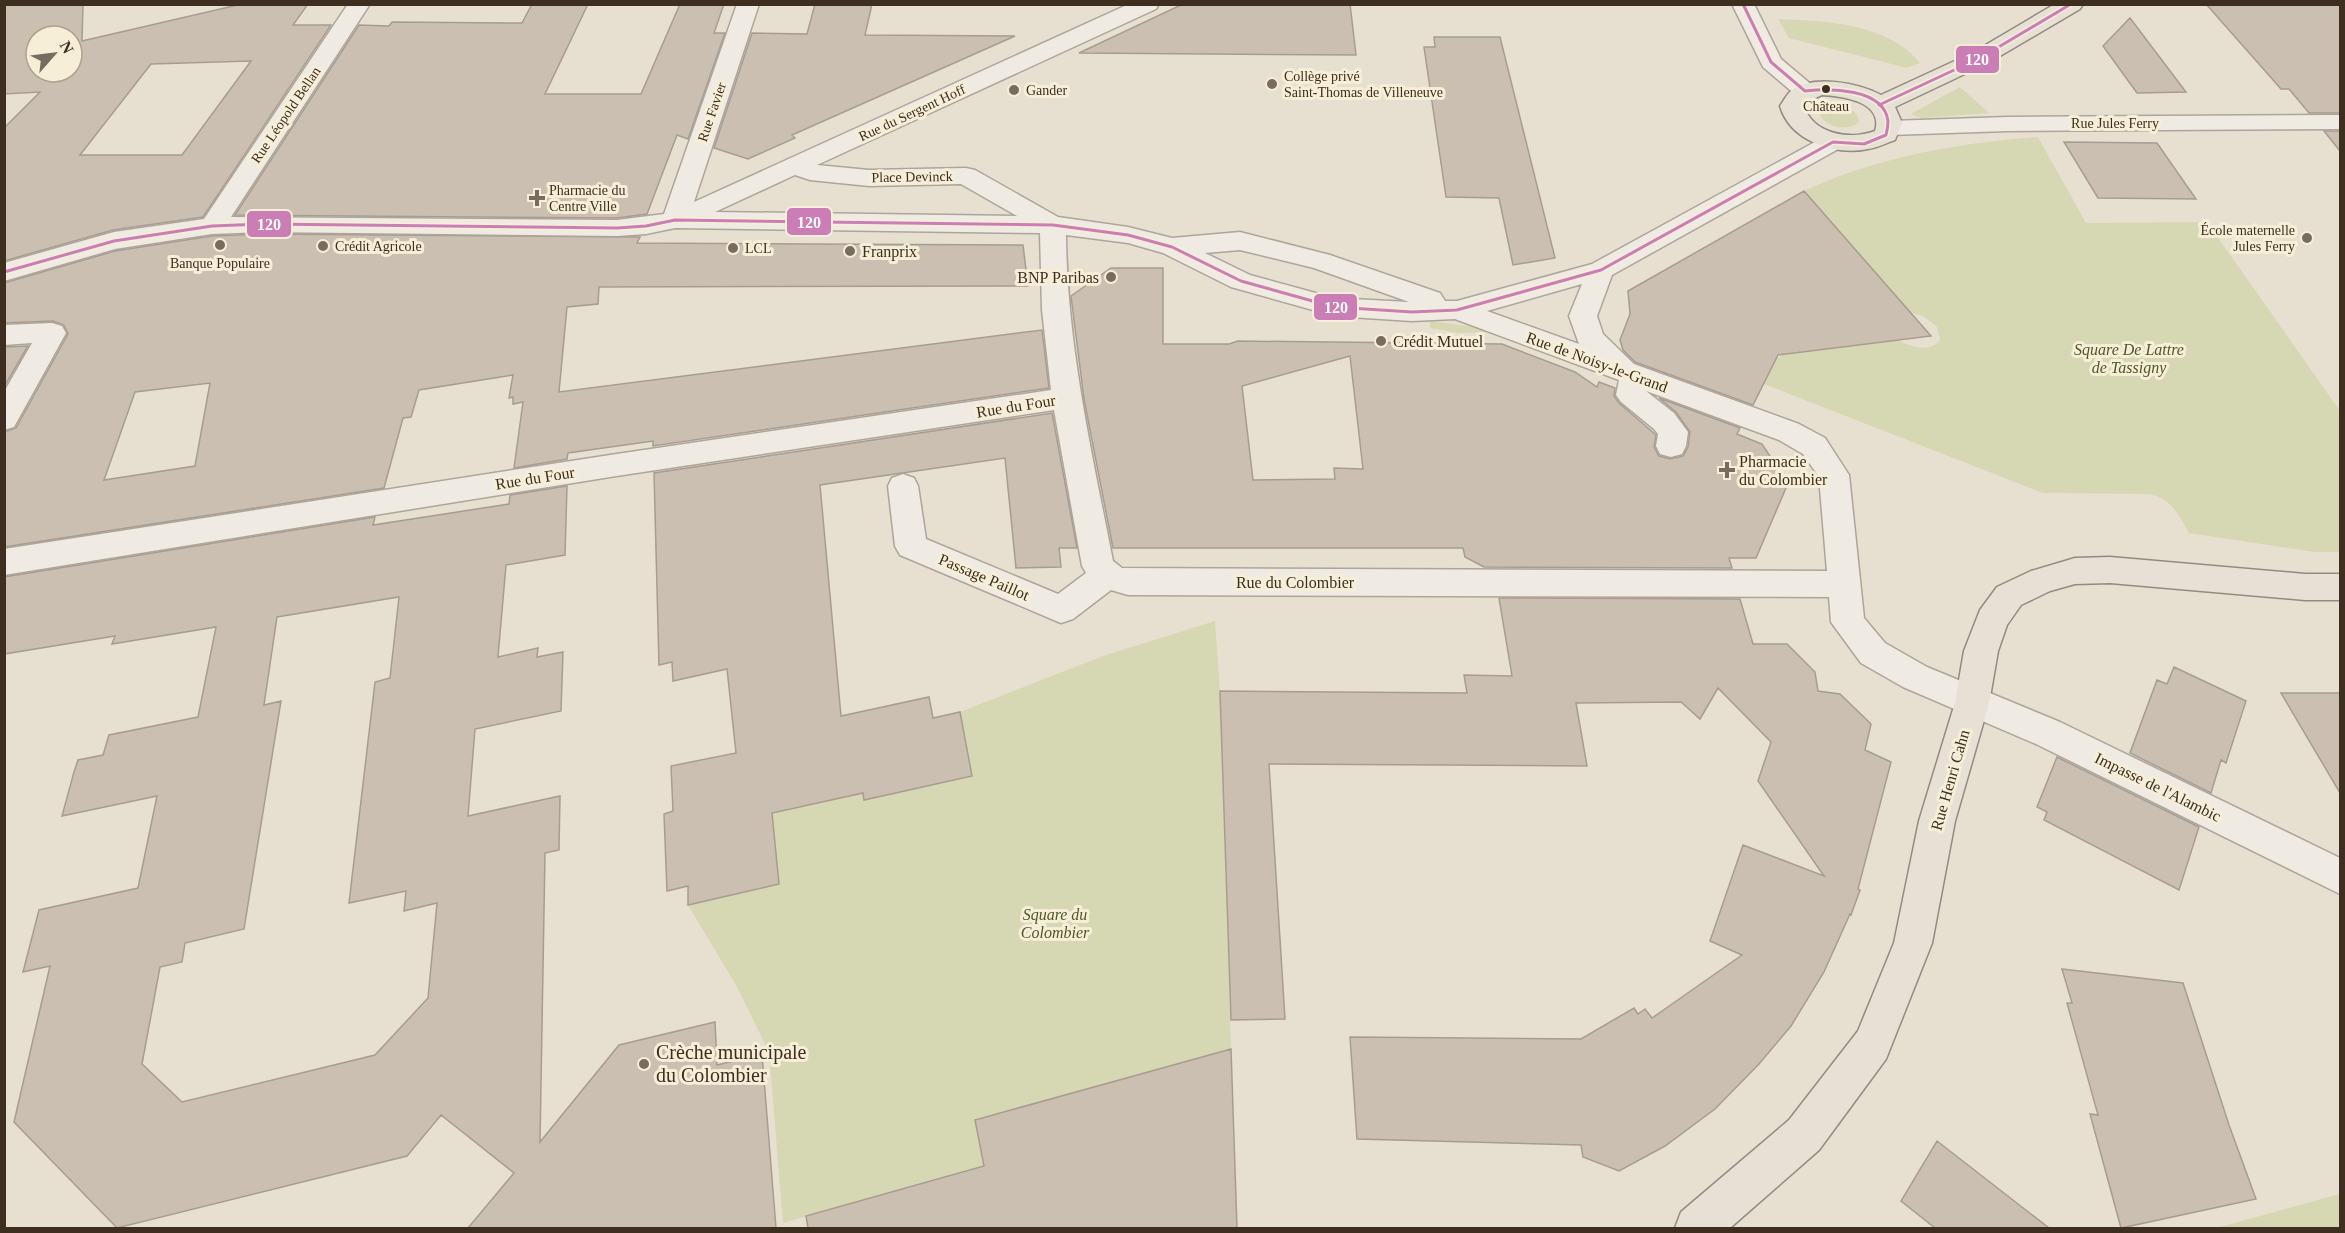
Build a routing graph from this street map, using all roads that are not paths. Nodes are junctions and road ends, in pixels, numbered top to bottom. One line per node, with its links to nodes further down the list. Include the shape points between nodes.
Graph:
1 (359, 4): 14 (street, Rue Léopold Bellan)
2 (748, 4): 12 (street, Rue Favier)
3 (1148, 4): 11 (street, Rue du Sergent Hoff)
4 (1743, 4): 6 (street, via 1771,62)
5 (2072, 4): 7 (main road, via 1980,58)
6 (1805, 91): 7 (main road, via 1843,90); 10 (main road, via 1792,104 1796,121)
7 (1880, 105): 9 (main road, via 1890,120)
8 (2340, 122): 9 (street, Rue Jules Ferry)
9 (1890, 128): 10 (main road, via 1886,135 1871,142)
10 (1833, 142): 16 (street)
11 (796, 166): 12 (street, Rue du Sergent Hoff); 13 (street, Place Devinck, via 810,172 869,178 966,176)
12 (675, 220): 13 (street); 14 (street, via 617,228)
13 (1053, 225): 15 (street, Rue de Noisy-le-Grand, via 1128,235); 21 (street, via 1052,263)
14 (212, 226): 17 (street, via 114,241)
15 (1172, 247): 18 (street, Rue de Noisy-le-Grand, via 1241,281 1334,307); 18 (street, via 1240,241 1321,261)
16 (1601, 270): 18 (street); 20 (street, via 1582,316 1590,339)
17 (4, 272)
18 (1448, 310): 20 (street, Rue de Noisy-le-Grand)
19 (4, 335): 22 (street, via 52,333)
20 (1634, 376): 23 (street, via 1631,395 1673,432); 27 (street, Rue de Noisy-le-Grand, via 1789,432 1814,446 1834,475)
21 (1067, 398): 25 (street, Rue du Four); 26 (street, via 1098,566)
22 (4, 419)
23 (1671, 446)
24 (903, 486): 26 (street, Passage Paillot, via 911,546 1061,610)
25 (4, 562)
26 (1106, 576): 27 (street, Rue du Colombier, via 1128,582)
27 (1843, 584): 29 (street, Rue de Noisy-le-Grand, via 1848,622 1873,653)
28 (2340, 587): 29 (main road, Rue Henri Cahn, via 2110,570 2074,571 2042,580 2009,596 1992,620 1981,651)
29 (1972, 703): 30 (street, Impasse de l'Alambic, via 2048,733); 31 (main road, Rue Henri Cahn, via 1936,821 1913,943 1872,1045 1804,1135)
30 (2340, 877)
31 (1697, 1228)

